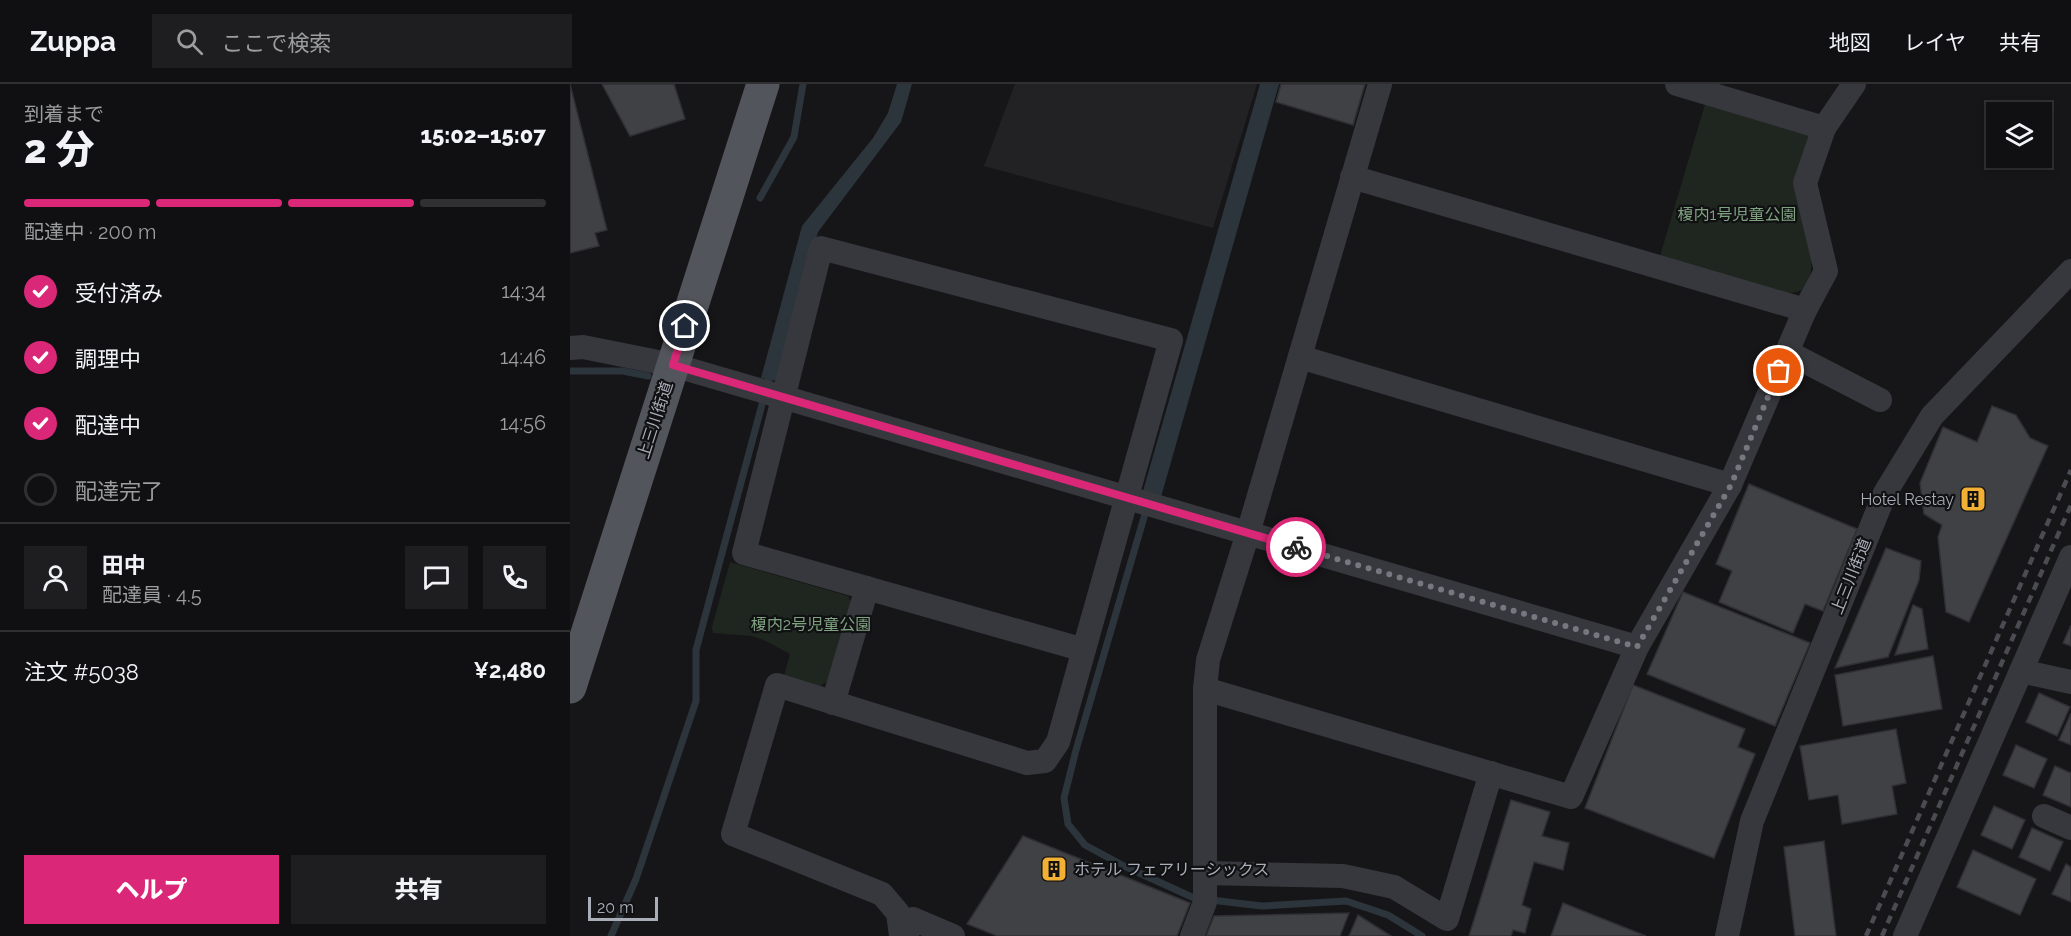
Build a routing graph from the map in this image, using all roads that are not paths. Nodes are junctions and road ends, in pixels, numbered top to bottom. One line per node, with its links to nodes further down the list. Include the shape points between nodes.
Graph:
1 (763, 84): 12 (main road, 上三川街道)
2 (1380, 84): 6 (street)
3 (1677, 84): 5 (street)
4 (1854, 84): 5 (street)
5 (1824, 128): 8 (street, via 1805,183 1826,271)
6 (1352, 177): 8 (street); 11 (street)
7 (2071, 273): 35 (street, 上三川街道, via 1932,416 1885,493 1752,820)
8 (1805, 310): 10 (street)
9 (570, 348): 12 (street, via 584,347)
10 (1787, 352): 14 (street); 15 (street)
11 (1300, 357): 15 (street); 17 (street)
12 (673, 365): 13 (street); 24 (main road, 上三川街道)
13 (783, 398): 16 (street); 16 (street, via 821,248 1171,340); 19 (street, via 744,553)
14 (1880, 400)
15 (1731, 485): 20 (street)
16 (1127, 498): 17 (street); 21 (street)
17 (1248, 533): 20 (street); 25 (street, via 1208,660)
18 (2071, 557): 22 (street)
19 (867, 588): 21 (street); 26 (street)
20 (1637, 647): 27 (street, via 1571,797)
21 (1084, 650): 26 (street, via 1058,742 1045,761 1027,763)
22 (2021, 671): 23 (street); 36 (street)
23 (2071, 682)
24 (570, 687)
25 (1205, 689): 27 (street); 30 (street)
26 (833, 703): 31 (street, via 777,685 733,834 882,894 898,913)
27 (1491, 773): 30 (street, via 1447,919 1394,887 1343,876)
28 (2044, 816): 29 (street)
29 (2071, 828)
30 (1205, 873): 34 (street, via 1205,902)
31 (901, 936)
32 (906, 936): 33 (street, via 913,919)
33 (953, 936)
34 (1192, 936)
35 (1727, 936)
36 (1905, 936)

